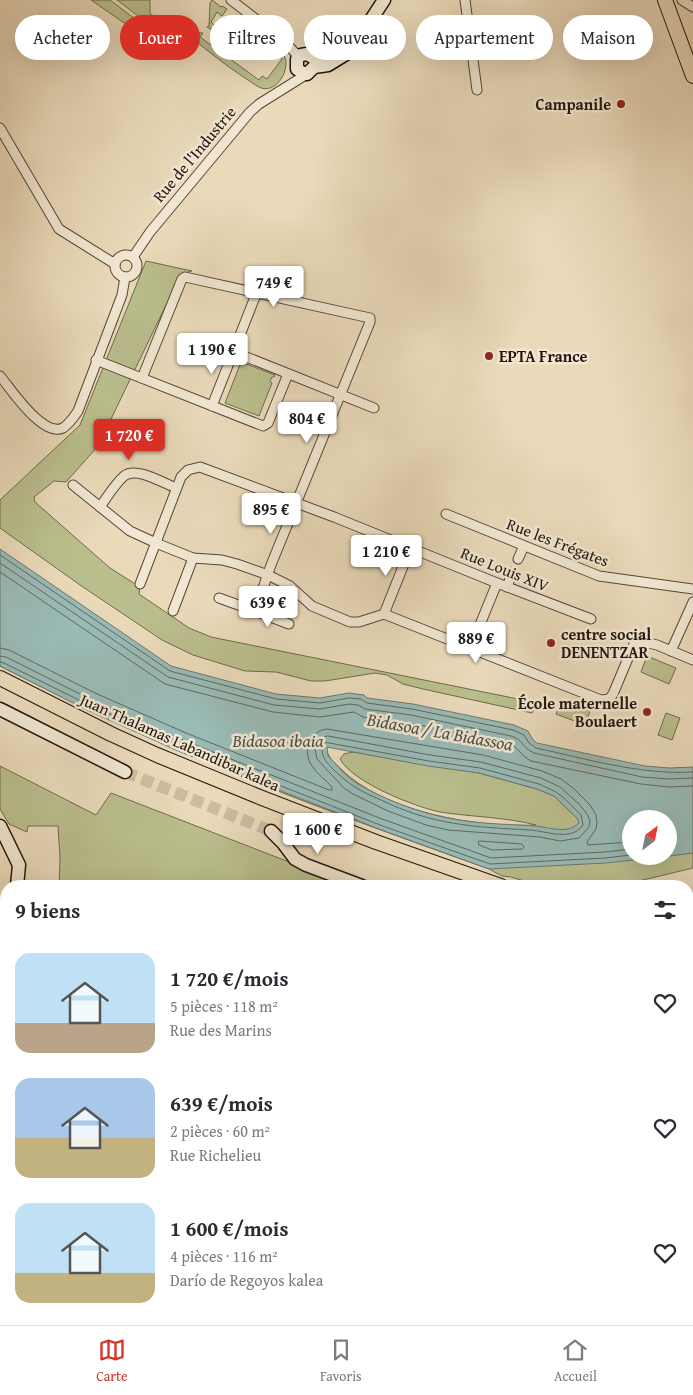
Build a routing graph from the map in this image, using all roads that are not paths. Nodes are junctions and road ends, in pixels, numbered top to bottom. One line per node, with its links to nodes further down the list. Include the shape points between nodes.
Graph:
1 (231, 0): 7 (street, via 282,39)
2 (384, 0): 7 (street, via 352,45)
3 (465, 0): 9 (street)
4 (665, 0): 8 (main road)
5 (682, 0): 6 (street)
6 (693, 7)
7 (306, 65): 11 (street, Rue de l'Industrie, via 292,84 250,112)
8 (693, 76)
9 (477, 90)
10 (0, 128): 12 (street, via 59,229)
11 (133, 257): 12 (street, via 122,255); 13 (street, Rue de l'Industrie, via 137,270)
12 (115, 264): 13 (street, via 116,271)
13 (125, 277): 16 (street, Rue de l'Industrie, via 122,295)
14 (257, 292): 15 (street); 19 (street, via 182,279); 20 (street, via 370,318)
15 (234, 352): 17 (street); 21 (street)
16 (96, 360): 18 (street, Rue de l'Industrie, via 78,410 61,429 46,426 38,420); 19 (street)
17 (288, 374): 20 (street); 21 (street, via 266,425)
18 (0, 376)
19 (142, 378): 21 (street)
20 (340, 394): 22 (street); 25 (street)
21 (212, 406)
22 (374, 408)
23 (73, 485): 26 (street)
24 (176, 488): 25 (street, Rue Louis XIV, via 188,470 200,467); 26 (street, via 133,472 125,475); 28 (street, Rue Louis XIV)
25 (296, 503): 30 (street, Rue Louis XIV); 33 (street)
26 (100, 507): 28 (street, via 130,531)
27 (446, 514): 29 (street, Rue les Frégates)
28 (156, 543): 31 (street); 36 (street, Rue Louis XIV)
29 (524, 546): 32 (street); 38 (street, Rue les Frégates, via 599,576)
30 (410, 548): 35 (street, Rue Louis XIV); 43 (street)
31 (194, 558): 33 (street, via 229,562); 41 (street)
32 (518, 560)
33 (268, 575): 42 (street); 43 (street, via 290,586 312,606 343,620 360,622)
34 (511, 576): 37 (street)
35 (497, 583): 37 (street, Rue Louis XIV); 46 (street)
36 (140, 584)
37 (507, 587): 44 (street, Rue Louis XIV)
38 (693, 589)
39 (219, 598): 42 (street)
40 (693, 602): 47 (street)
41 (173, 611)
42 (255, 611): 45 (street)
43 (384, 614): 46 (street)
44 (591, 619)
45 (289, 624)
46 (470, 649): 47 (street, via 601,700 609,699 613,694 634,644 640,641)
47 (671, 650): 48 (street)
48 (693, 660)
49 (0, 678): 57 (main road, Juan Thalamas Labandibar kalea, via 166,758 262,798)
50 (0, 709): 51 (street)
51 (125, 772)
52 (0, 826): 54 (street)
53 (270, 831): 56 (street, via 295,859)
54 (4, 841): 55 (street, via 19,864)
55 (18, 880)
56 (346, 880)
57 (483, 880)

